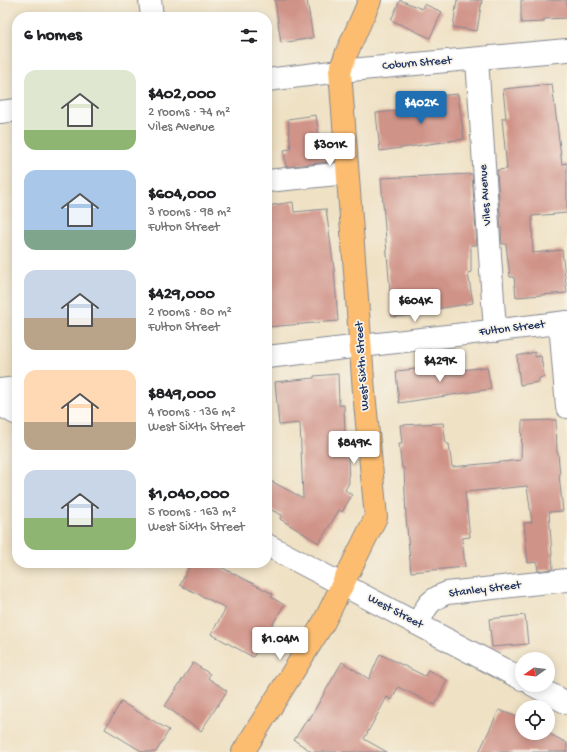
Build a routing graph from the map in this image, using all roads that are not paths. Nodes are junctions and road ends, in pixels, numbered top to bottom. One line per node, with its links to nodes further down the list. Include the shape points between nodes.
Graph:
1 (150, 0): 3 (street)
2 (370, 0): 6 (main road, West Sixth Street)
3 (151, 12)
4 (567, 50): 5 (street, Coburn Street)
5 (478, 59): 6 (street, Coburn Street); 13 (street, Viles Avenue)
6 (340, 71): 7 (street, Coburn Street); 10 (main road, West Sixth Street)
7 (272, 79)
8 (12, 111): 9 (street)
9 (0, 112)
10 (347, 173): 11 (street); 14 (main road, West Sixth Street)
11 (272, 180)
12 (563, 323): 13 (street, Fulton Street); 19 (street)
13 (495, 331): 14 (street, Fulton Street)
14 (361, 346): 15 (street, Fulton Street); 23 (main road, West Sixth Street, via 376,518)
15 (272, 356)
16 (12, 389): 17 (street)
17 (0, 390)
18 (0, 405): 20 (street)
19 (567, 407)
20 (12, 411)
21 (272, 548): 23 (street, West Street)
22 (567, 580): 24 (street, Stanley Street, via 447,593 427,604)
23 (342, 584): 24 (street, West Street); 28 (main road, West Sixth Street, via 324,622)
24 (418, 624): 25 (street, West Street)
25 (515, 675)
26 (546, 692): 27 (street)
27 (567, 703)
28 (243, 752)

